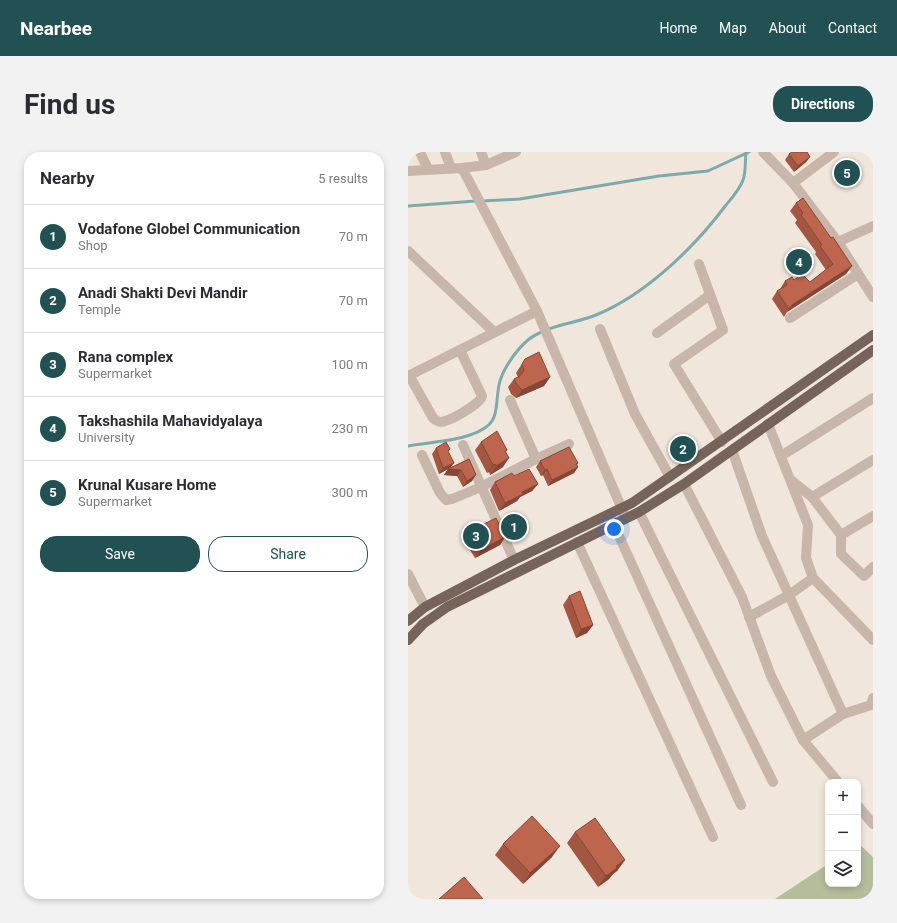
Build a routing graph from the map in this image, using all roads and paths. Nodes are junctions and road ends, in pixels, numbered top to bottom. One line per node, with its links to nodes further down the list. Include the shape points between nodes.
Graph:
1 (420, 152): 10 (street)
2 (445, 152): 8 (street)
3 (481, 152): 7 (street)
4 (516, 152): 7 (street)
5 (834, 152): 12 (street)
6 (766, 155): 12 (street)
7 (486, 165): 9 (street)
8 (451, 168): 9 (street); 10 (street)
9 (462, 168): 20 (street)
10 (428, 169): 11 (street)
11 (408, 171)
12 (793, 184): 14 (street)
13 (873, 226): 14 (street)
14 (838, 242): 17 (street)
15 (408, 251): 23 (street)
16 (699, 264): 18 (street)
17 (858, 274): 19 (street); 21 (street)
18 (710, 295): 24 (street); 31 (street, via 723,330 674,364)
19 (873, 297)
20 (539, 315): 23 (street); 44 (street)
21 (790, 318)
22 (600, 329): 39 (street, via 636,414)
23 (494, 332): 26 (street)
24 (657, 333)
25 (872, 343): 30 (main road); 31 (main road)
26 (460, 350): 27 (street); 27 (street, via 482,396 477,403 445,422 433,418)
27 (409, 375)
28 (873, 398): 36 (street)
29 (510, 400): 37 (street)
30 (768, 424): 34 (main road); 36 (street)
31 (722, 442): 39 (main road)
32 (569, 444): 37 (street)
33 (463, 445): 42 (street)
34 (732, 450): 41 (main road); 55 (street, via 762,536)
35 (422, 455): 42 (street, via 440,494 446,500 452,500)
36 (781, 456): 40 (street)
37 (536, 459): 42 (street)
38 (873, 460): 43 (street)
39 (670, 478): 44 (main road)
40 (792, 481): 43 (street); 54 (street, via 808,525 806,558)
41 (684, 484): 45 (main road); 57 (street)
42 (481, 487): 51 (street)
43 (812, 497): 49 (street)
44 (622, 508): 47 (street); 48 (main road)
45 (639, 512): 47 (main road); 65 (street)
46 (873, 516): 49 (street)
47 (626, 518): 48 (main road)
48 (612, 519): 50 (main road); 51 (main road); 66 (street)
49 (841, 535): 52 (street, via 841,554 864,576)
50 (577, 542): 59 (main road, via 447,607 423,624); 69 (street)
51 (514, 560): 56 (main road)
52 (873, 567)
53 (408, 574): 56 (street)
54 (813, 578): 55 (street); 60 (street)
55 (789, 595): 57 (street); 62 (street)
56 (425, 607): 58 (main road)
57 (750, 617): 63 (street, via 771,676)
58 (408, 621)
59 (408, 640)
60 (873, 640)
61 (873, 698): 62 (street, via 871,705)
62 (843, 714): 63 (street)
63 (803, 740): 64 (street)
64 (836, 779)
65 (773, 782)
66 (741, 804)
67 (861, 810): 68 (street)
68 (873, 824)
69 (713, 837)

